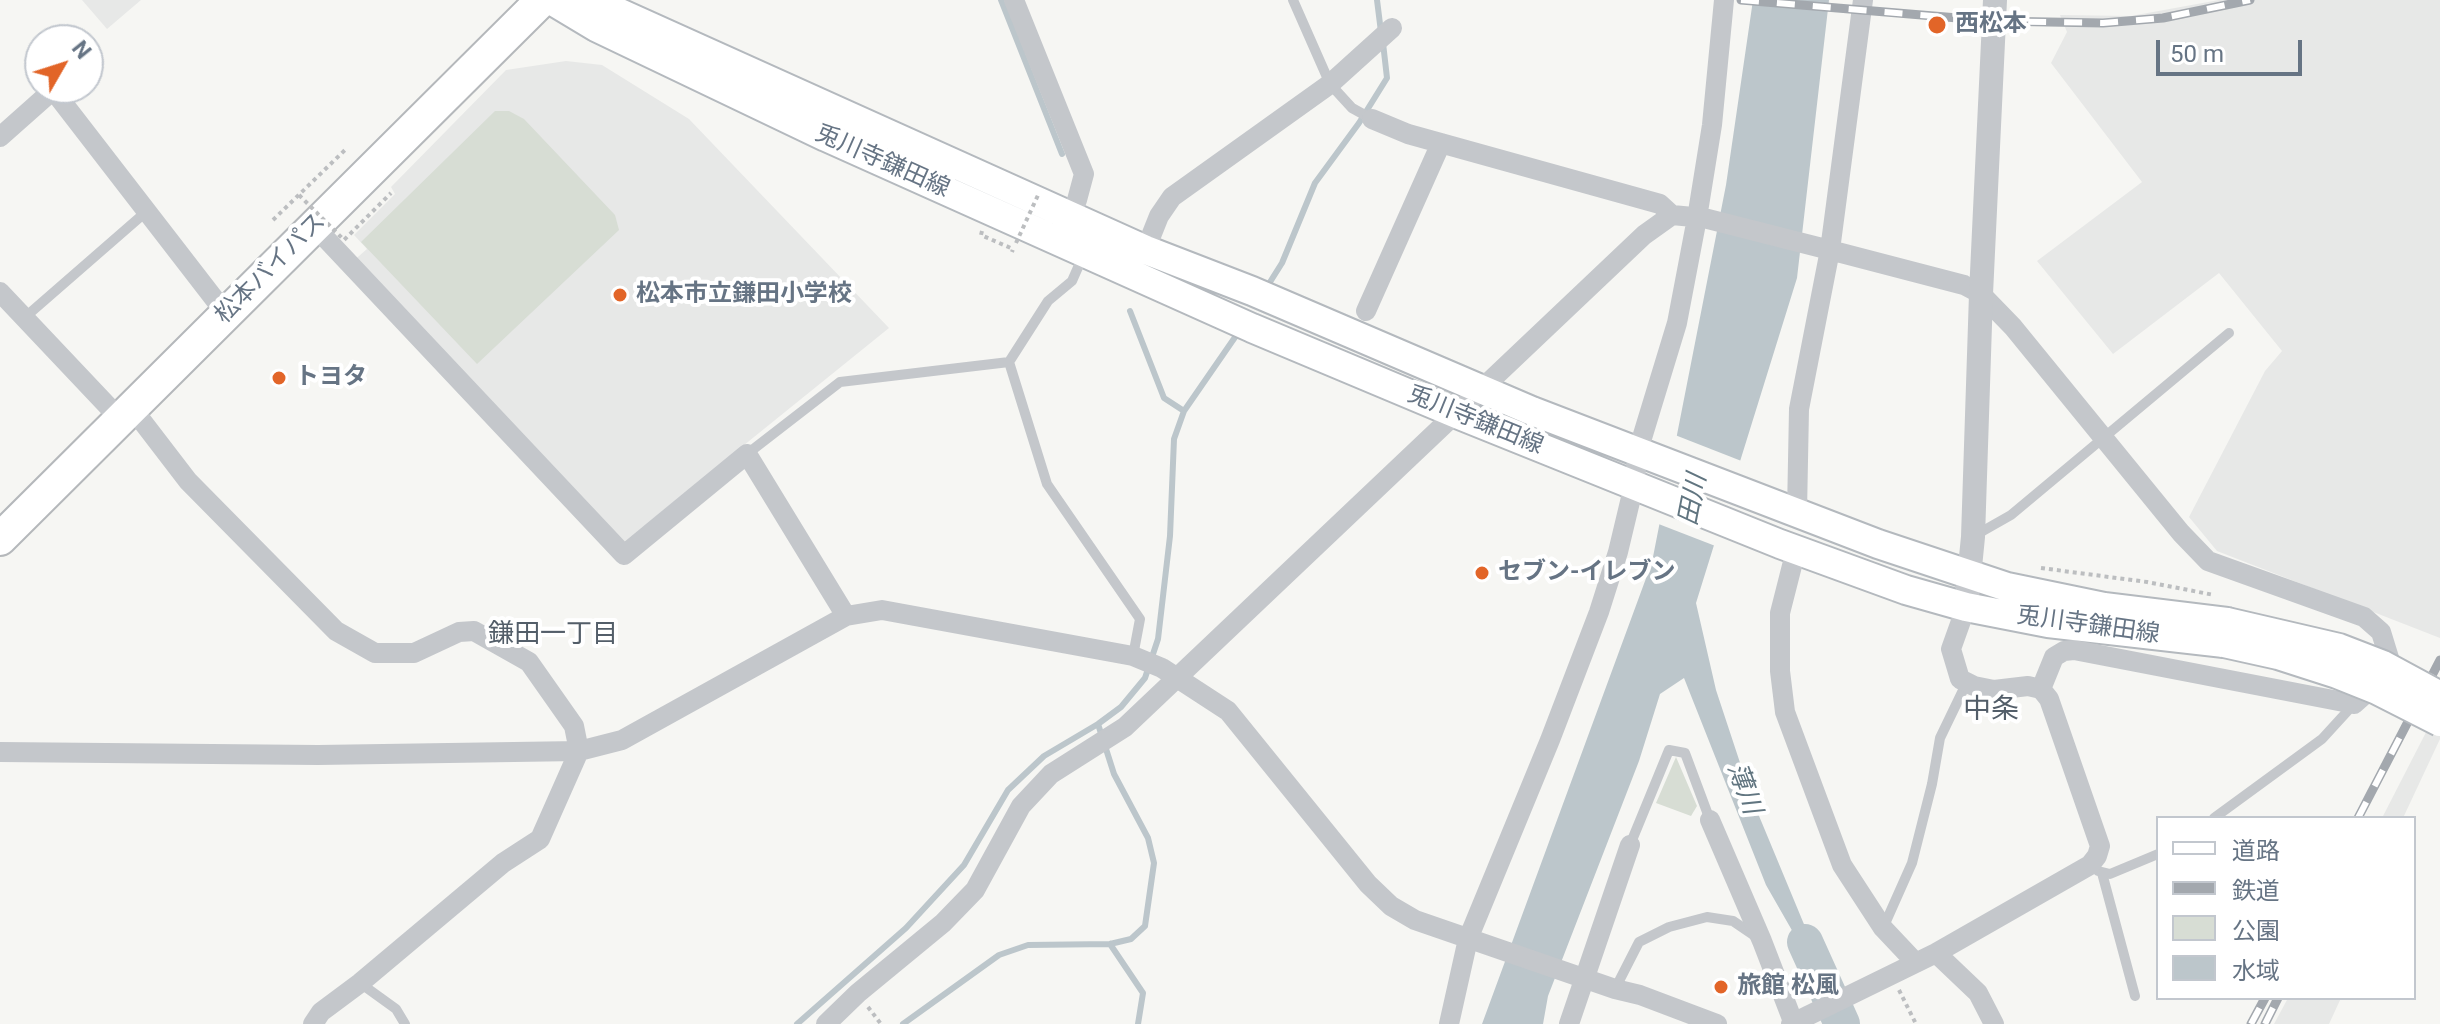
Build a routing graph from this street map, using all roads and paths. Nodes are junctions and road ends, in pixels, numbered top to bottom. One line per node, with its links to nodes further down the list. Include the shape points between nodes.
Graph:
1 (542, 0): 22 (highway, 松本バイパス)
2 (551, 0): 23 (main road, 兎川寺鎌田線, via 769,110)
3 (591, 0): 23 (main road, 兎川寺鎌田線, via 859,120)
4 (1014, 0): 23 (street, via 1084,174)
5 (1293, 0): 10 (lane)
6 (1724, 0): 20 (street)
7 (1863, 0): 25 (street)
8 (1995, 0): 29 (street)
9 (1392, 28): 10 (street)
10 (1330, 84): 11 (lane, via 1352,108); 27 (street, via 1172,197)
11 (1372, 119): 13 (street)
12 (0, 137): 18 (street, via 53,90)
13 (1441, 143): 19 (street, via 1660,204); 30 (street)
14 (346, 149): 17 (path)
15 (391, 193): 17 (path, bridge, via 344,240)
16 (1039, 193): 24 (path, bridge)
17 (299, 195): 21 (path)
18 (147, 211): 31 (street); 32 (lane)
19 (1672, 215): 20 (street); 35 (street, via 1644,235)
20 (1700, 218): 25 (street); 39 (street)
21 (273, 220)
22 (314, 226): 31 (highway, 松本バイパス); 40 (street, via 624,555)
23 (1063, 229): 26 (main road, 兎川寺鎌田線); 27 (main road, 兎川寺鎌田線)
24 (1016, 243)
25 (1826, 249): 29 (street); 42 (street, via 1799,409)
26 (1084, 253): 27 (main road, 兎川寺鎌田線); 34 (lane, via 1072,281 1048,301)
27 (1140, 262): 35 (main road, 兎川寺鎌田線, via 1262,295); 37 (main road, 兎川寺鎌田線, via 1243,324)
28 (0, 292): 32 (street)
29 (1981, 294): 38 (street); 43 (street)
30 (1366, 311)
31 (226, 314): 36 (highway, 松本バイパス)
32 (23, 319): 36 (street)
33 (2229, 333): 38 (lane)
34 (1009, 362): 40 (lane, via 840,382); 52 (lane, via 1047,484 1140,619)
35 (1482, 391): 37 (street); 39 (main road, 兎川寺鎌田線)
36 (127, 414): 44 (highway, 松本バイパス); 59 (street, via 336,631 375,653 414,653 459,632 474,631 529,662 574,726)
37 (1457, 414): 41 (main road, 兎川寺鎌田線); 53 (street)
38 (2103, 438): 43 (lane, via 2011,515); 57 (street, via 2208,561 2364,617 2381,632 2389,658 2382,679)
39 (1643, 453): 41 (street); 42 (main road, 兎川寺鎌田線)
40 (747, 454): 50 (street)
41 (1638, 486): 45 (main road, 兎川寺鎌田線); 67 (street, via 1599,612)
42 (1791, 510): 47 (main road, 兎川寺鎌田線)
43 (1973, 537): 47 (street)
44 (0, 539)
45 (1788, 547): 49 (main road, 兎川寺鎌田線); 66 (street, via 1780,613 1785,712 1842,865)
46 (2027, 566): 48 (path)
47 (1969, 575): 49 (street); 51 (main road, 兎川寺鎌田線)
48 (2216, 595)
49 (1966, 607): 51 (main road, 兎川寺鎌田線, via 2048,623); 54 (street, via 1951,649 1960,679)
50 (846, 616): 52 (street, via 882,610); 59 (street, via 622,740)
51 (2225, 633): 56 (main road, 兎川寺鎌田線, bridge, via 2339,648); 58 (main road, 兎川寺鎌田線, bridge, via 2377,690)
52 (1138, 658): 53 (street)
53 (1170, 673): 67 (street, via 1228,711 1391,906); 79 (street, via 1125,727 1051,774 1021,806 975,890)
54 (1967, 682): 55 (street, via 1994,690); 66 (lane, via 1940,738 1912,863)
55 (2041, 689): 57 (street, via 2054,657 2074,650); 65 (street, via 2100,846)
56 (2440, 696)
57 (2354, 704): 61 (lane, via 2322,739)
58 (2440, 722)
59 (579, 751): 60 (street); 73 (street, via 540,839 503,863)
60 (0, 752)
61 (2217, 816)
62 (1710, 820): 63 (lane, via 1685,753 1669,750); 68 (street)
63 (1630, 845): 71 (street)
64 (2156, 855): 65 (lane, via 2110,874)
65 (2096, 869): 69 (street); 75 (lane)
66 (1883, 928): 70 (street)
67 (1473, 941): 71 (street); 80 (street)
68 (1762, 941): 74 (lane, via 1733,921 1707,917 1669,927 1639,942); 76 (street)
69 (1936, 953): 70 (street); 84 (street, via 1978,993)
70 (1916, 963): 72 (street)
71 (1580, 976): 74 (street); 81 (street)
72 (1886, 978): 76 (street); 83 (path)
73 (360, 983): 77 (street); 78 (lane, via 396,1009)
74 (1615, 989): 82 (street)
75 (2135, 996)
76 (1795, 1022)
77 (313, 1024)
78 (405, 1024)
79 (826, 1024)
80 (1449, 1024)
81 (1569, 1024)
82 (1717, 1024)
83 (1916, 1024)
84 (1994, 1024)

